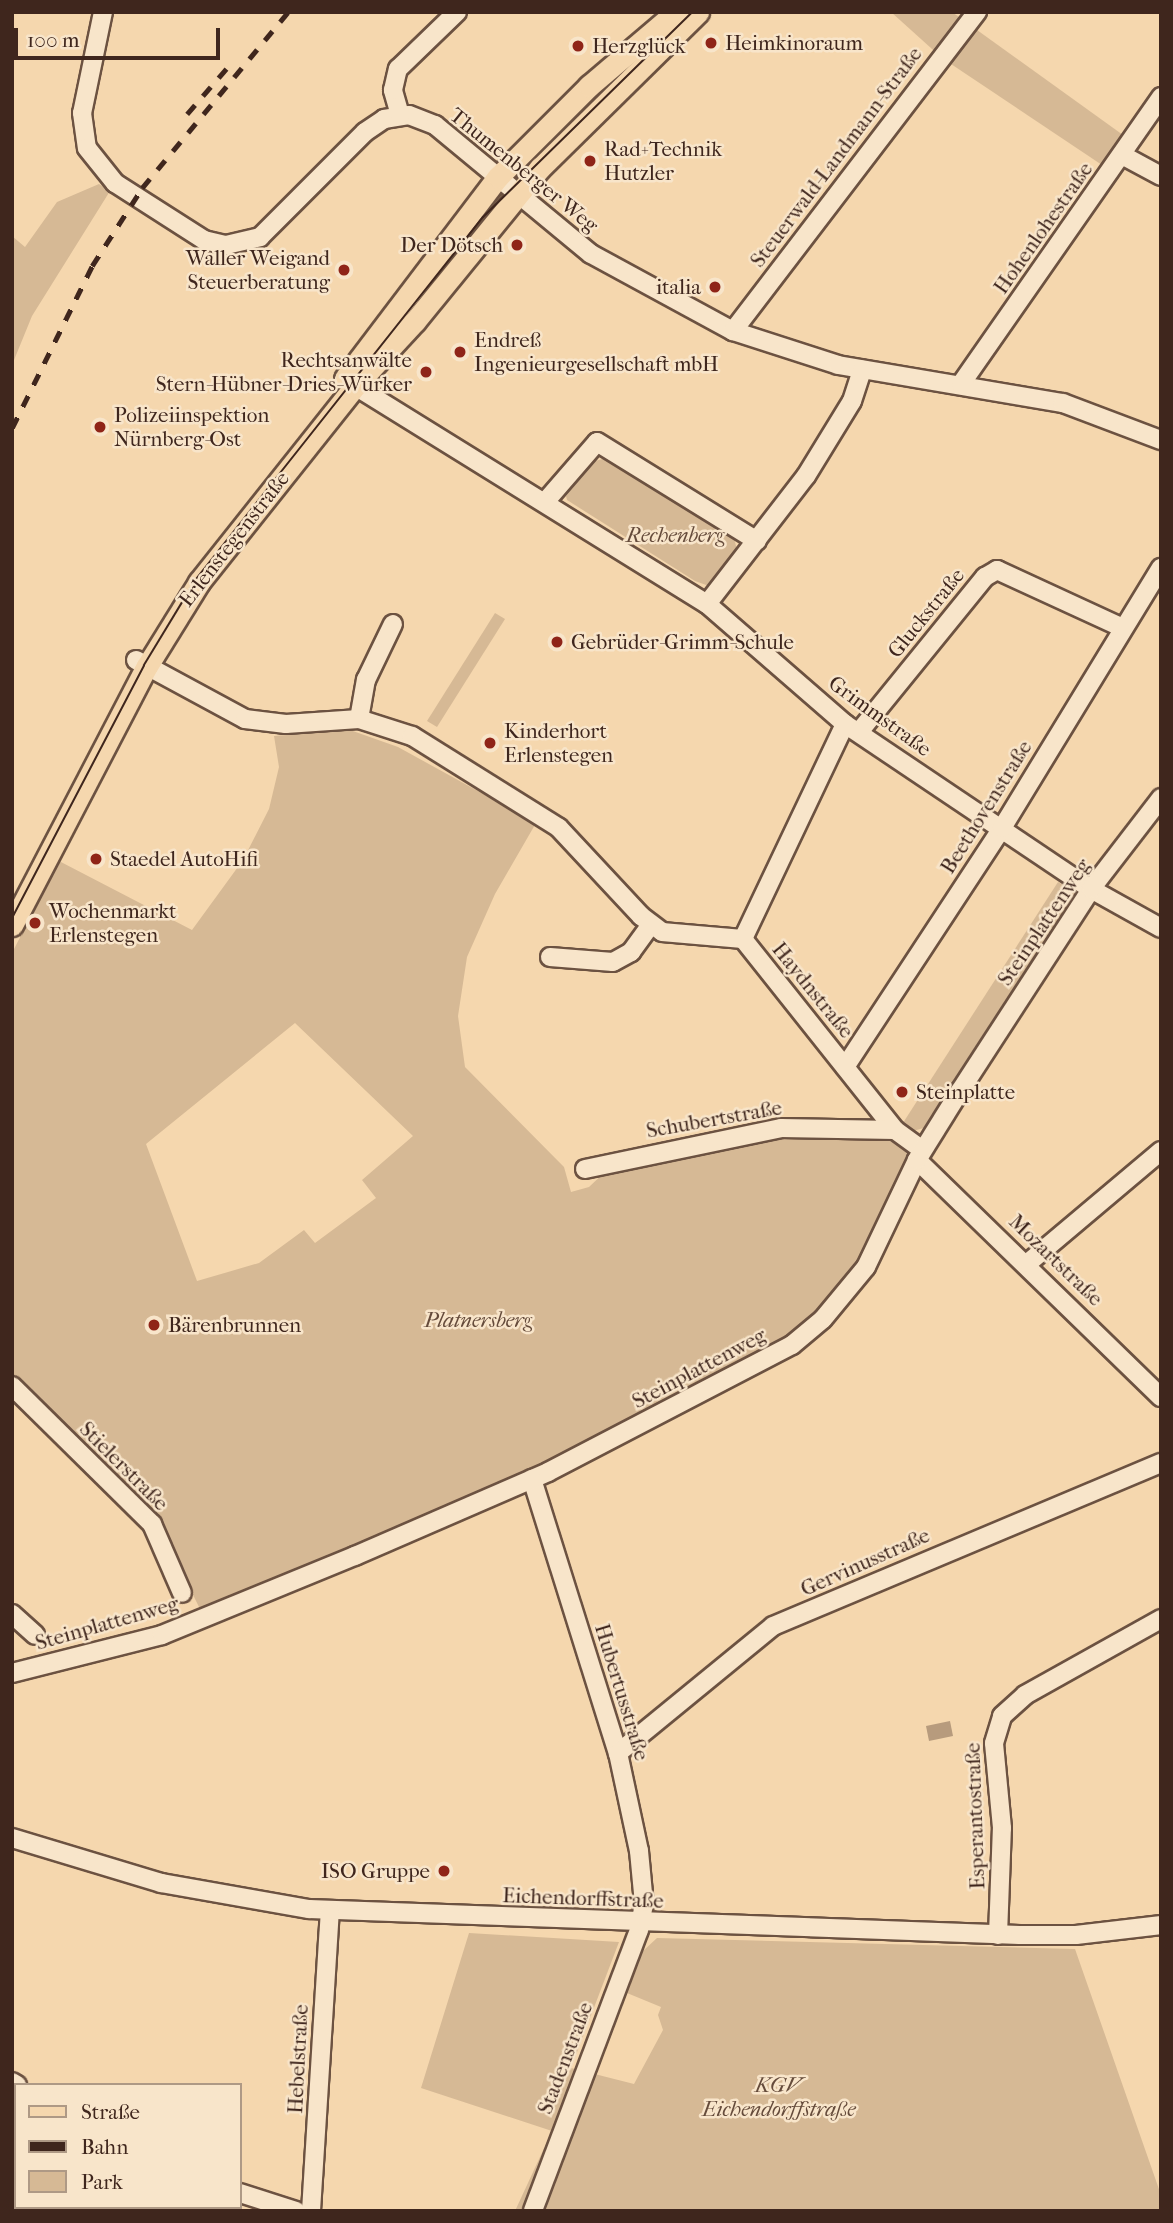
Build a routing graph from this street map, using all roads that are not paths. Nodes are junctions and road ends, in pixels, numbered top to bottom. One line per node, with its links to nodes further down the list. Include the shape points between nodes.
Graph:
1 (103, 12): 7 (street, via 82,113 87,148 115,183 204,240 226,245 260,237 365,132)
2 (457, 12): 7 (street, via 398,69 393,90)
3 (676, 12): 10 (main road, Erlenstegenstraße, via 589,86)
4 (698, 12): 11 (main road, Erlenstegenstraße, via 563,144)
5 (977, 12): 12 (street, Steuerwald-Landmann-Straße)
6 (1161, 97): 8 (street, Hohenlohestraße)
7 (400, 115): 10 (street, Thumenberger Weg, via 435,125)
8 (1122, 155): 9 (street); 15 (street, Hohenlohestraße)
9 (1161, 176)
10 (498, 177): 11 (street, Thumenberger Weg); 14 (main road, Erlenstegenstraße)
11 (518, 195): 12 (street, Thumenberger Weg, via 599,259); 14 (main road, Erlenstegenstraße)
12 (733, 331): 13 (street, Thumenberger Weg)
13 (862, 370): 15 (street, Thumenberger Weg); 18 (street, via 852,401 820,454)
14 (350, 383): 17 (street, Grimmstraße); 23 (main road, Erlenstegenstraße, via 192,570)
15 (961, 384): 16 (street, Thumenberger Weg, via 1063,403)
16 (1161, 440)
17 (545, 502): 18 (street, via 597,442); 20 (street, Grimmstraße)
18 (757, 541): 20 (street)
19 (1161, 568): 22 (street, Beethovenstraße)
20 (707, 604): 25 (street, Grimmstraße)
21 (393, 624): 24 (street, via 366,680)
22 (1123, 628): 25 (street, Gluckstraße, via 997,570 985,577); 27 (street, Beethovenstraße)
23 (142, 663): 24 (street, via 221,708 259,722); 29 (main road, Erlenstegenstraße); 31 (main road, Erlenstegenstraße)
24 (359, 719): 30 (street, via 412,736 541,814 579,846)
25 (852, 728): 27 (street, Grimmstraße); 33 (street, Haydnstraße)
26 (1161, 798): 28 (street, Steinplattenweg)
27 (1002, 828): 28 (street, Grimmstraße); 35 (street, Beethovenstraße)
28 (1091, 889): 32 (street, Grimmstraße); 38 (street, Steinplattenweg)
29 (12, 898)
30 (651, 924): 33 (street, via 674,935); 34 (street, via 631,953 613,962)
31 (12, 925)
32 (1161, 928)
33 (743, 939): 35 (street, Haydnstraße)
34 (550, 957)
35 (845, 1067): 36 (street, Haydnstraße)
36 (895, 1130): 38 (street, Haydnstraße); 39 (street, Schubertstraße, via 780,1128)
37 (1161, 1151): 40 (street)
38 (920, 1155): 40 (street, Mozartstraße); 44 (street, Steinplattenweg, via 866,1266 823,1319 758,1365)
39 (585, 1169)
40 (1028, 1263): 42 (street, Mozartstraße)
41 (12, 1385): 45 (street, Stielerstraße, via 152,1524)
42 (1161, 1397)
43 (1161, 1463): 50 (street, Gervinusstraße, via 773,1626)
44 (532, 1479): 49 (street, Steinplattenweg, via 162,1635); 50 (street, Hubertusstraße)
45 (181, 1593)
46 (12, 1614): 48 (street)
47 (1161, 1619): 55 (street, Esperantostraße, via 1025,1695 1002,1716 994,1743 1002,1828)
48 (35, 1634)
49 (12, 1673)
50 (618, 1753): 53 (street, Hubertusstraße, via 639,1851)
51 (12, 1838): 52 (street, Eichendorffstraße, via 161,1883 249,1902)
52 (330, 1911): 53 (street, Eichendorffstraße); 58 (street, Hebelstraße)
53 (641, 1922): 55 (street, Eichendorffstraße); 59 (street, Stadenstraße)
54 (1161, 1925): 55 (street, Eichendorffstraße, via 1076,1935)
55 (998, 1935)
56 (242, 2194): 57 (street)
57 (296, 2211)
58 (312, 2211)
59 (533, 2211)

